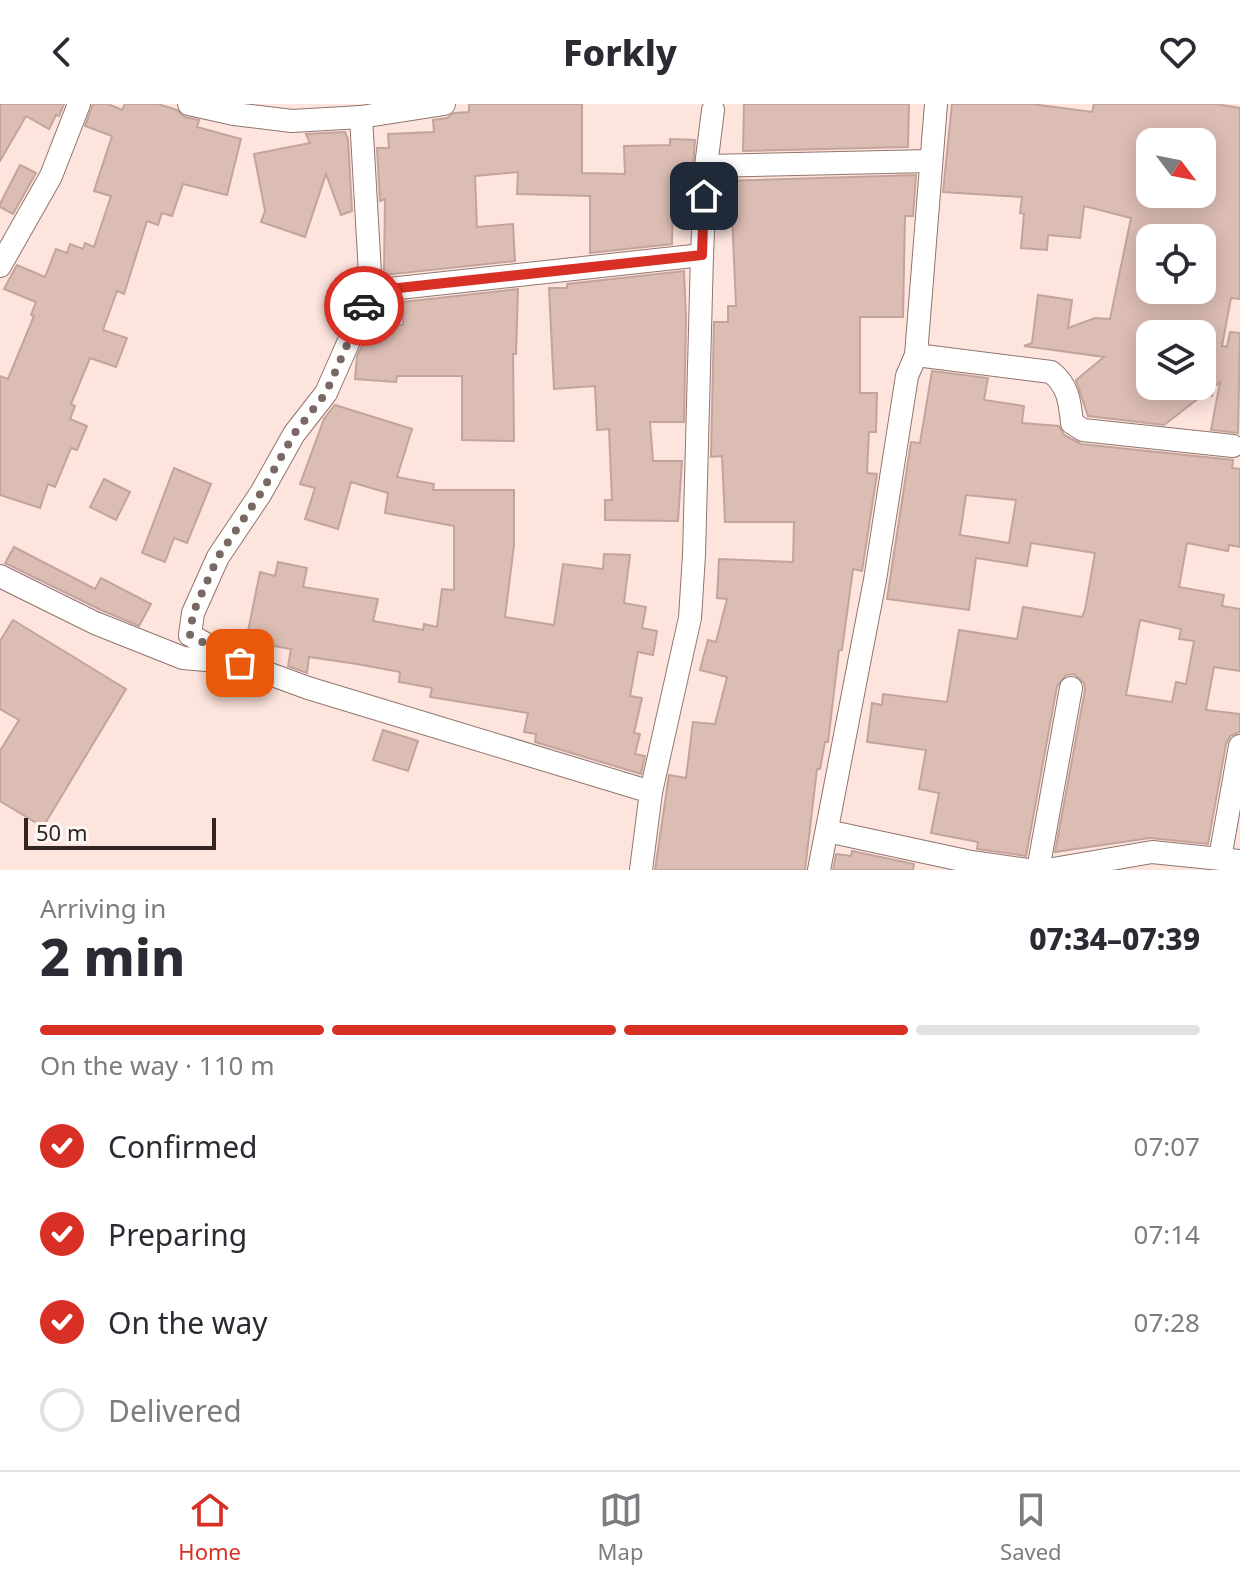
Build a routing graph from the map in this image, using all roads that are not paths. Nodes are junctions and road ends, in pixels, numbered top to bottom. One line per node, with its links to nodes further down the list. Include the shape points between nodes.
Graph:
1 (79, 104): 10 (street, via 51,176)
2 (189, 104): 6 (street, via 292,121)
3 (444, 104): 6 (street)
4 (936, 104): 7 (street)
5 (713, 110): 8 (street)
6 (361, 117): 11 (street)
7 (930, 161): 8 (street); 12 (street)
8 (706, 166): 9 (street)
9 (702, 255): 11 (street); 18 (street, via 690,618)
10 (0, 266)
11 (371, 291): 15 (street, via 326,393 294,434 218,557 193,613 190,635)
12 (916, 355): 13 (street, via 1051,372 1070,399 1072,423 1083,430); 19 (street, via 907,376)
13 (1233, 446)
14 (0, 576): 15 (street, via 95,623 183,658)
15 (240, 663): 18 (street)
16 (1071, 688): 25 (street)
17 (1240, 746): 20 (street)
18 (651, 792): 22 (street)
19 (827, 831): 21 (street); 23 (street)
20 (1230, 860): 26 (street, via 1152,852)
21 (970, 866): 24 (street)
22 (641, 870)
23 (819, 870)
24 (1028, 870)
25 (1038, 870)
26 (1047, 870)

